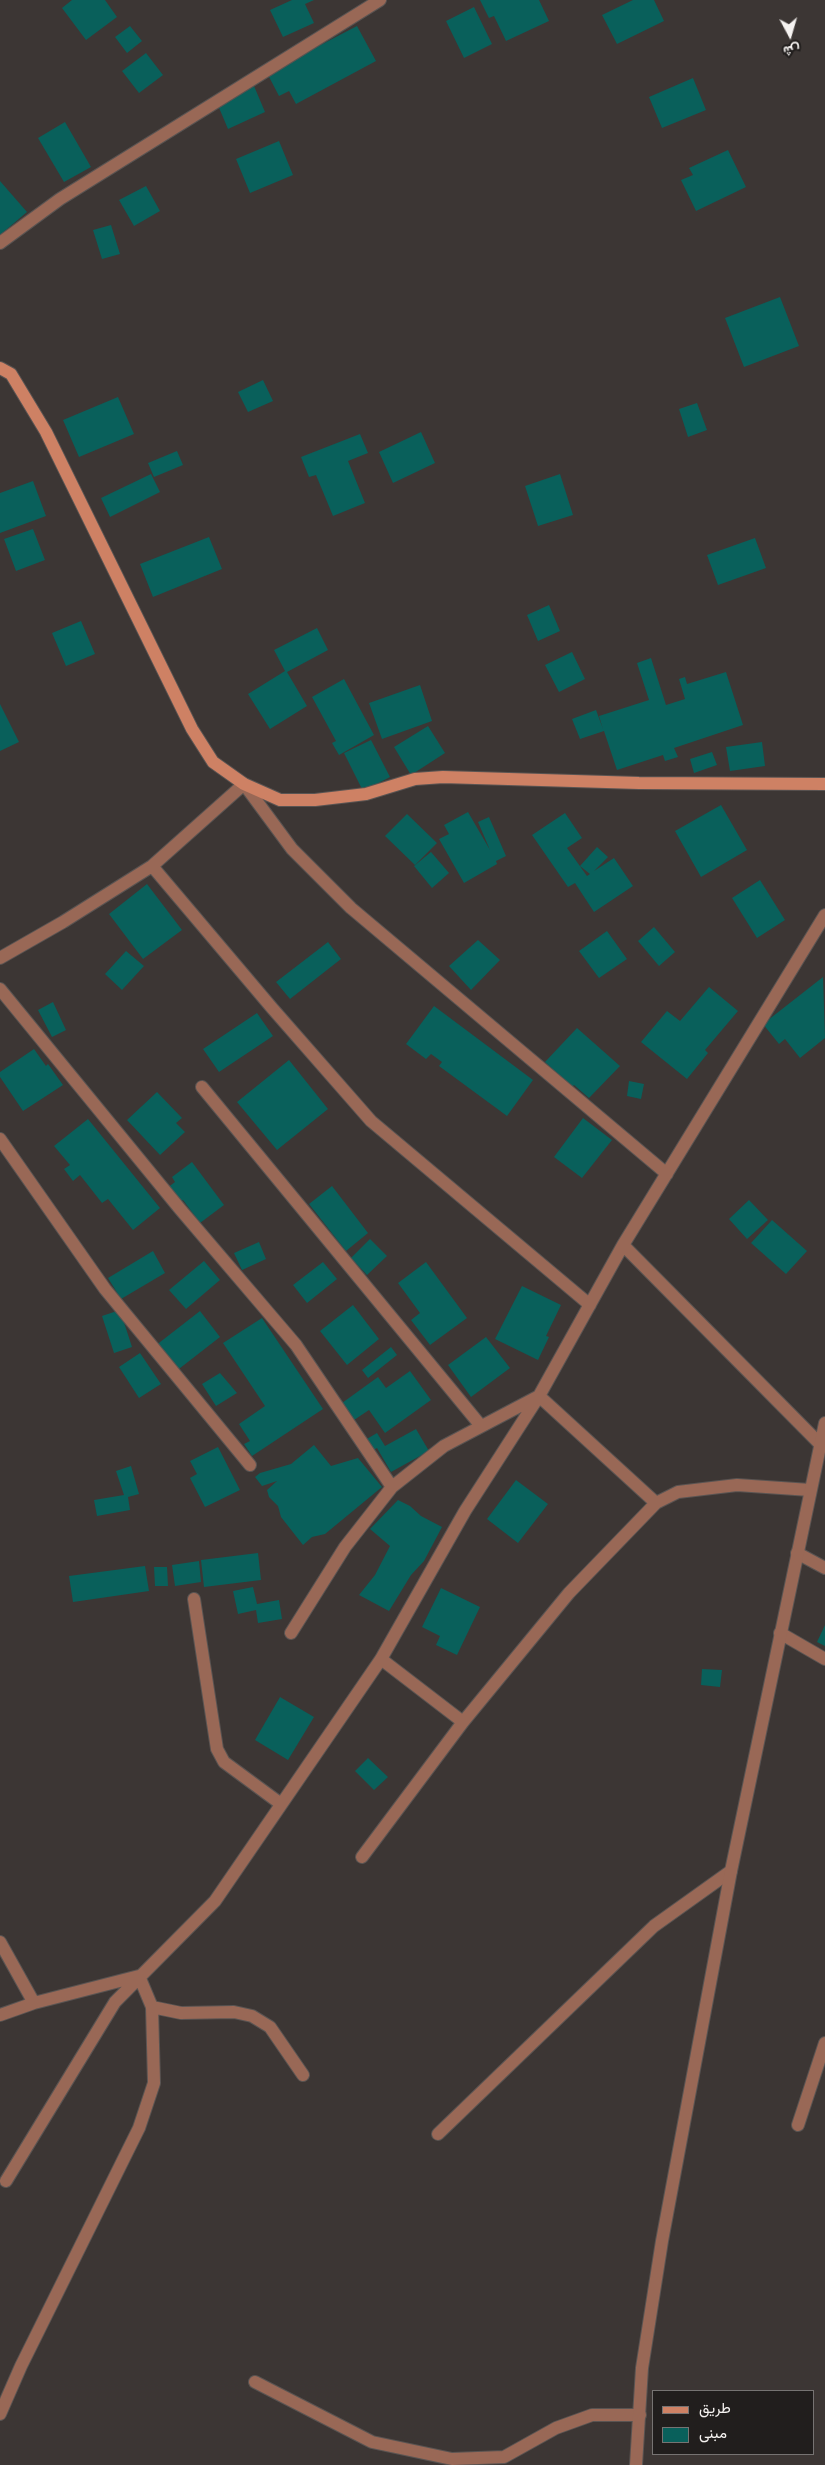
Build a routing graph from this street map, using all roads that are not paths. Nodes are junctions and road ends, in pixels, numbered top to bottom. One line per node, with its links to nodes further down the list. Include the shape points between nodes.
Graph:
1 (380, 0): 2 (street, via 60,199)
2 (0, 242)
3 (0, 368): 4 (main road, via 11,374 46,432 192,729 214,762)
4 (244, 784): 5 (main road, via 280,800 315,800 366,794 415,779 443,777); 6 (street); 12 (street, via 292,849 351,908)
5 (825, 784)
6 (152, 866): 8 (street); 14 (street, via 371,1121)
7 (825, 915): 12 (street)
8 (0, 958)
9 (0, 989): 20 (street, via 296,1345)
10 (202, 1087): 17 (street)
11 (0, 1139): 19 (street, via 105,1289)
12 (667, 1174): 13 (street)
13 (624, 1245): 14 (street); 18 (street)
14 (590, 1306): 15 (street)
15 (539, 1396): 17 (street); 22 (street); 28 (street, via 465,1511)
16 (825, 1423): 18 (street)
17 (481, 1426): 20 (street, via 444,1446)
18 (820, 1444): 21 (street)
19 (250, 1465)
20 (392, 1487): 26 (street, via 345,1547)
21 (810, 1490): 22 (street, via 737,1485 678,1492); 23 (street)
22 (656, 1503): 30 (street, via 569,1593)
23 (797, 1553): 24 (street); 27 (street)
24 (825, 1568)
25 (194, 1599): 31 (street, via 217,1749 224,1762)
26 (291, 1633)
27 (780, 1633): 29 (street); 33 (street)
28 (381, 1659): 30 (street); 31 (street)
29 (825, 1659)
30 (463, 1722): 32 (street)
31 (281, 1804): 35 (street, via 215,1901)
32 (362, 1857)
33 (731, 1871): 42 (street, via 654,1926); 46 (street, via 662,2241 642,2368)
34 (0, 1942): 36 (street)
35 (139, 1976): 36 (street); 37 (street); 43 (street, via 115,2002)
36 (34, 2003): 38 (street)
37 (152, 2007): 40 (street, via 181,2013 234,2012 252,2016 270,2027); 45 (street, via 154,2083 139,2128)
38 (0, 2016)
39 (825, 2043): 41 (street)
40 (303, 2075)
41 (798, 2125)
42 (438, 2134)
43 (6, 2181)
44 (255, 2382): 46 (street, via 372,2442 452,2459 504,2457 556,2428 592,2415)
45 (0, 2414)
46 (640, 2415): 47 (street)
47 (636, 2465)

